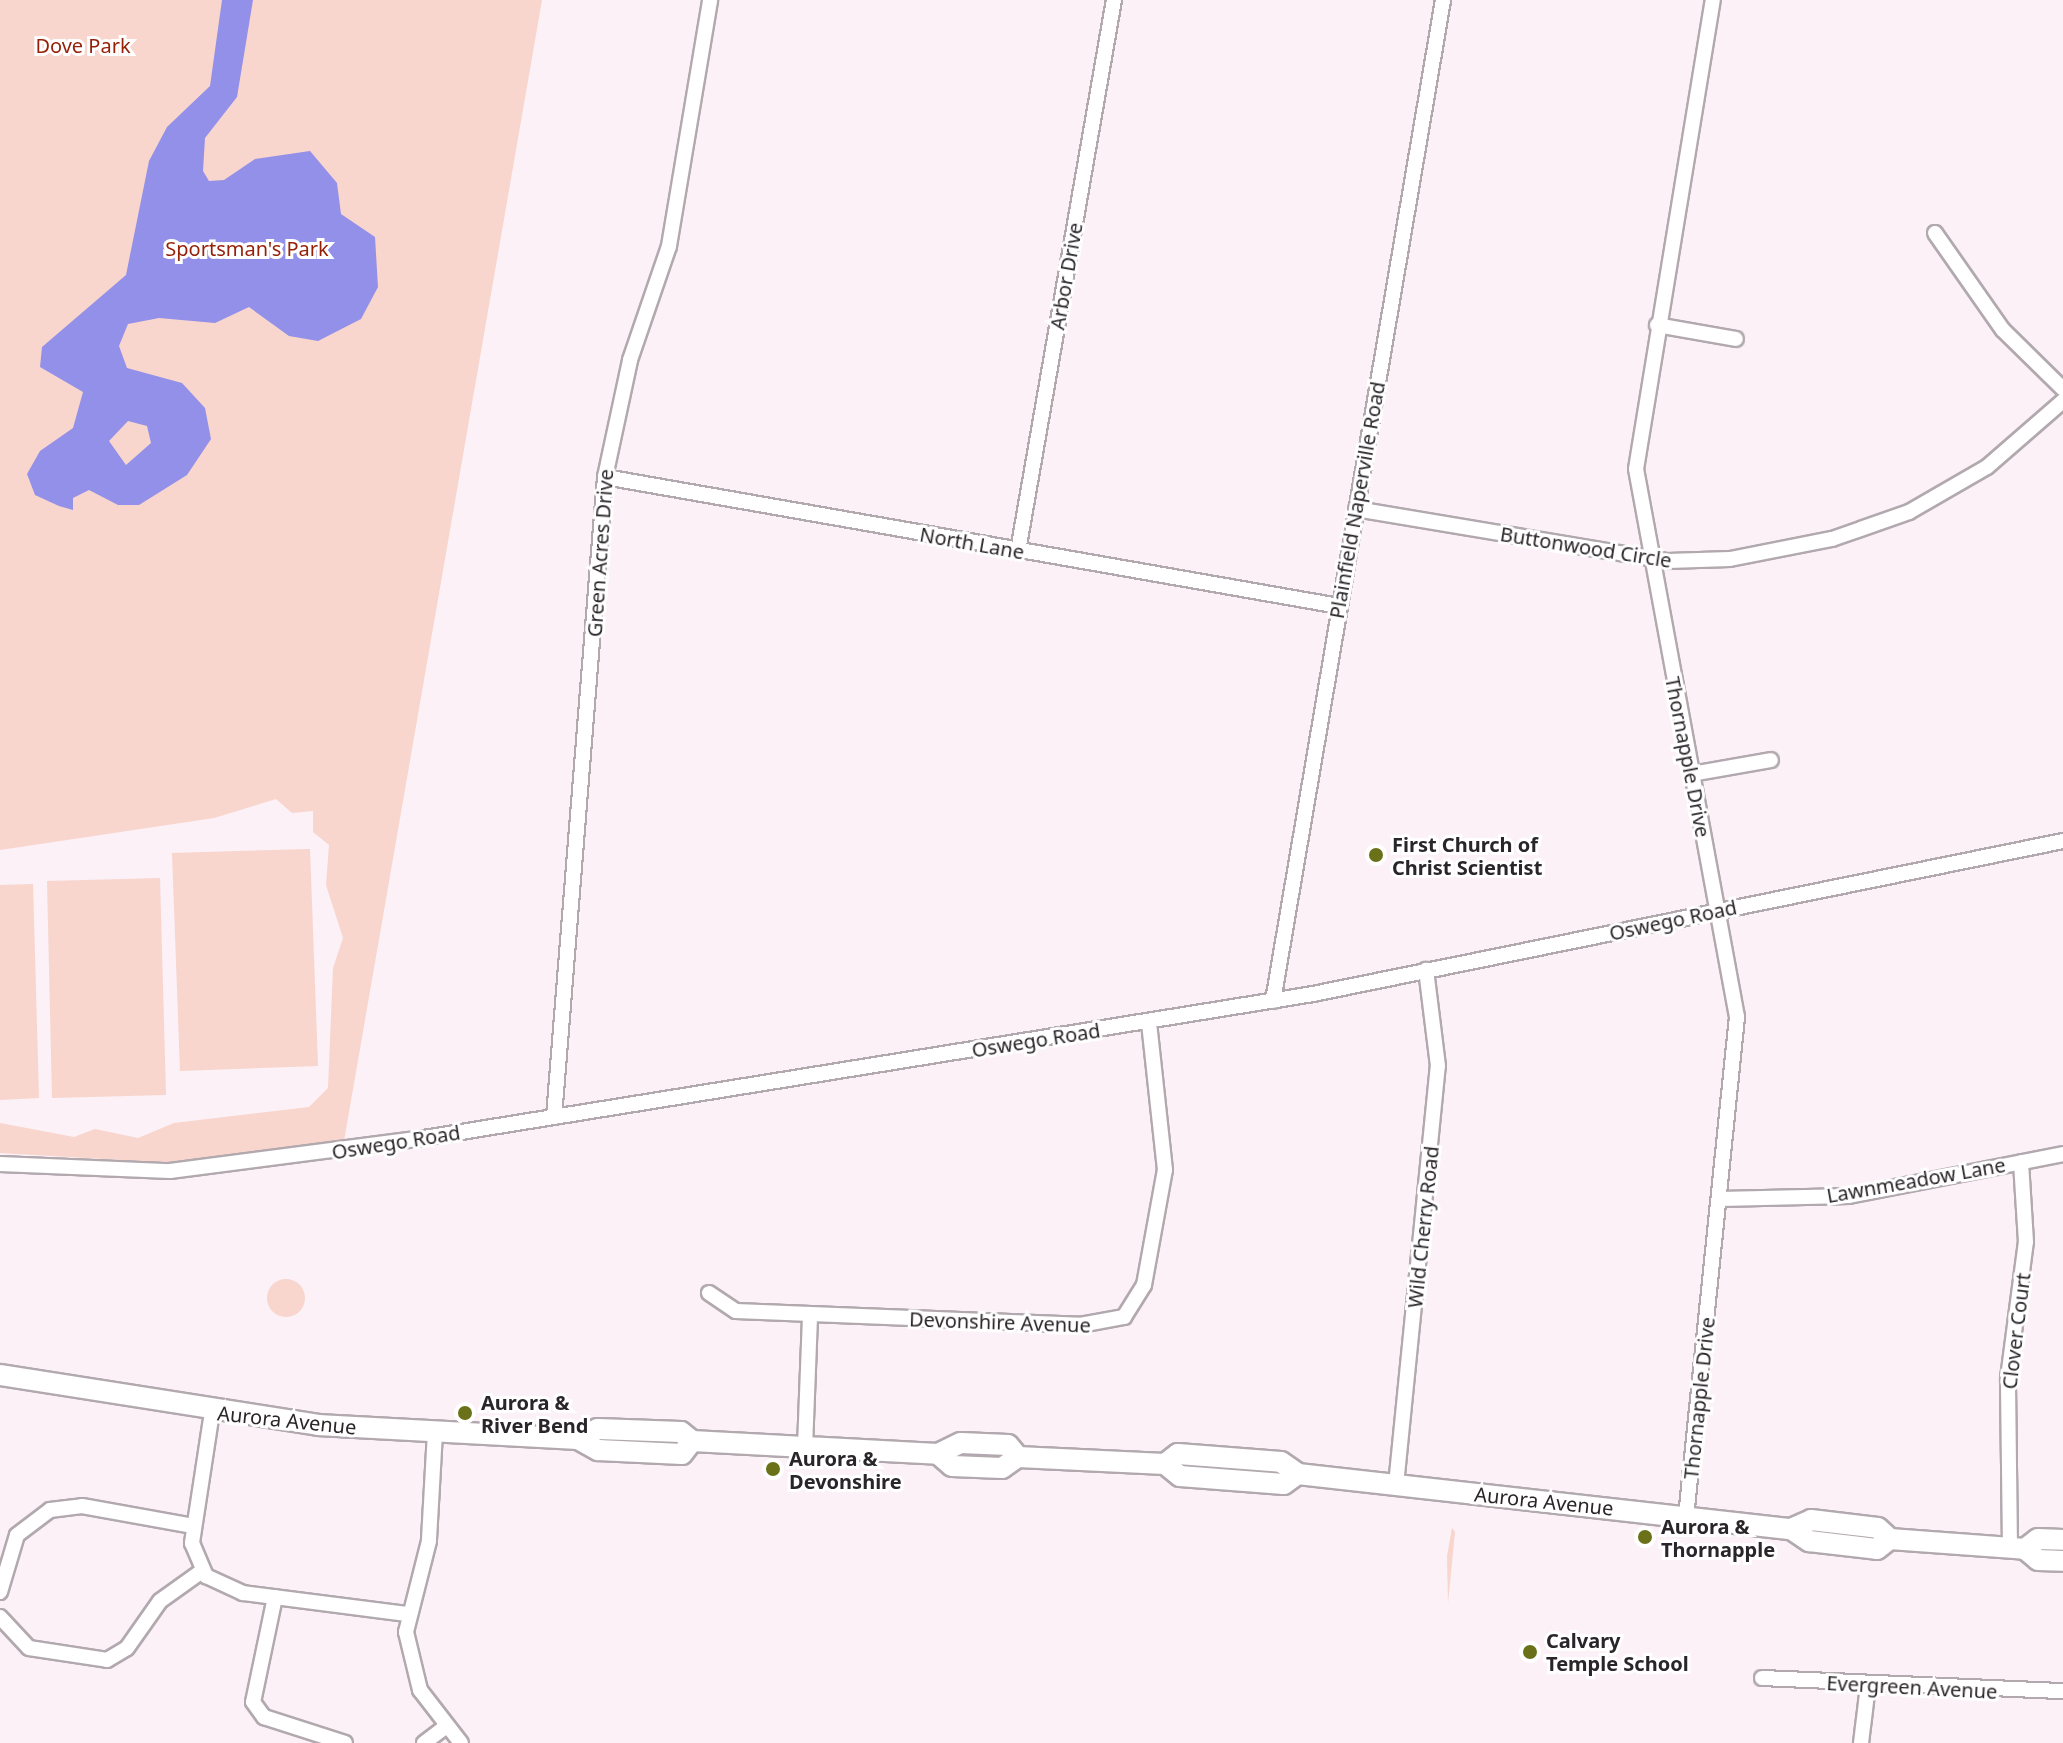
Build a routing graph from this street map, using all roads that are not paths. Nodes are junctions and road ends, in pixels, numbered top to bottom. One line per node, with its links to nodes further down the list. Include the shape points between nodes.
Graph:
1 (710, 0): 10 (street, Green Acres Drive, via 669,246 630,360)
2 (1114, 0): 12 (street, Arbor Drive)
3 (1443, 0): 11 (street, Plainfield Naperville Road)
4 (1713, 0): 6 (street, Thornapple Drive)
5 (1935, 233): 8 (street, via 2003,330)
6 (1657, 325): 7 (street); 13 (street, Thornapple Drive, via 1636,459)
7 (1736, 339)
8 (2063, 389)
9 (2063, 401): 13 (street, Buttonwood Circle, via 1987,467 1886,521 1730,559)
10 (605, 477): 12 (street, North Lane); 22 (street, Green Acres Drive)
11 (1356, 509): 13 (street, Buttonwood Circle); 14 (street, Plainfield Naperville Road)
12 (1018, 551): 14 (street, North Lane)
13 (1649, 558): 16 (street, Thornapple Drive)
14 (1339, 606): 20 (street, Plainfield Naperville Road)
15 (1771, 760): 16 (street)
16 (1692, 774): 18 (street, Thornapple Drive)
17 (2063, 841): 18 (street, Oswego Road)
18 (1720, 910): 19 (street, Oswego Road); 26 (street, Thornapple Drive, via 1737,1017)
19 (1426, 970): 20 (street, Oswego Road); 33 (street, Wild Cherry Road, via 1437,1088)
20 (1273, 1001): 21 (street, Oswego Road)
21 (1149, 1022): 22 (street, Oswego Road); 28 (street, Devonshire Avenue, via 1165,1170 1144,1285 1124,1317 1080,1325)
22 (554, 1117): 25 (street, Oswego Road, via 201,1169 97,1172)
23 (2063, 1154): 24 (street, Lawnmeadow Lane)
24 (2021, 1162): 26 (street, Lawnmeadow Lane, via 1849,1196); 37 (street, Clover Court, via 2026,1242 2008,1378)
25 (0, 1164)
26 (1720, 1199): 34 (street, Thornapple Drive)
27 (709, 1293): 28 (street, Devonshire Avenue, via 736,1311)
28 (810, 1315): 32 (street)
29 (0, 1375): 30 (main road, Aurora Avenue)
30 (212, 1412): 31 (main road, Aurora Avenue); 35 (street)
31 (435, 1432): 32 (main road, Aurora Avenue, via 578,1439 598,1429 681,1432 692,1441); 42 (street, via 429,1541)
32 (805, 1447): 33 (main road, Aurora Avenue, via 938,1454 952,1466 1002,1468 1018,1457 1165,1464 1180,1476 1284,1484 1298,1474)
33 (1396, 1485): 34 (main road, Aurora Avenue)
34 (1686, 1517): 37 (main road, Aurora Avenue, via 1791,1529 1809,1541 1877,1549 1890,1539)
35 (193, 1526): 39 (street); 40 (street, via 82,1506 50,1510 29,1522 11,1546)
36 (2063, 1540): 37 (main road, Aurora Avenue, via 2038,1539)
37 (2018, 1548): 38 (main road, Aurora Avenue, via 2038,1560)
38 (2063, 1561)
39 (202, 1571): 41 (street, via 230,1590); 43 (street, via 160,1601 127,1648 107,1660 29,1648)
40 (0, 1592)
41 (275, 1597): 42 (street); 48 (street, via 253,1702 264,1717)
42 (408, 1614): 47 (street, via 415,1678)
43 (0, 1617)
44 (1762, 1678): 45 (street, Evergreen Avenue)
45 (1868, 1686): 46 (street, Evergreen Avenue); 51 (street)
46 (2063, 1691)
47 (445, 1727): 49 (street); 50 (street)
48 (345, 1743)
49 (424, 1743)
50 (461, 1743)
51 (1861, 1743)

